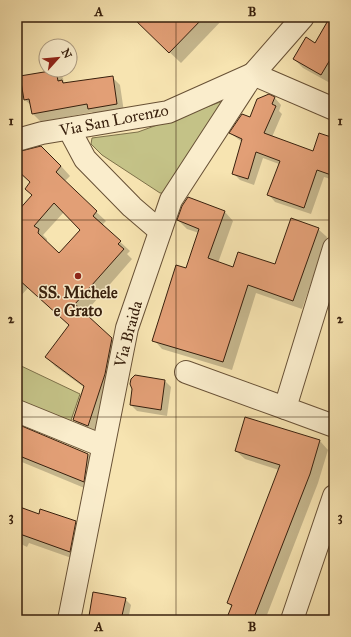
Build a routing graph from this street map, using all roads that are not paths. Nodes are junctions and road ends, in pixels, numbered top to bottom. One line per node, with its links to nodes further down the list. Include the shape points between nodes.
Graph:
1 (303, 17): 2 (street, Via Braida)
2 (253, 74): 3 (street); 4 (street, Via San Lorenzo, via 168,112); 6 (street, Via Braida, via 171,200)
3 (334, 110)
4 (69, 129): 5 (street, Via San Lorenzo); 6 (street, via 85,159 132,207)
5 (17, 140)
6 (160, 231): 12 (street, Via Braida, via 127,328)
7 (334, 248): 9 (street)
8 (186, 372): 9 (street)
9 (285, 408): 11 (street)
10 (17, 411): 12 (street)
11 (334, 426)
12 (103, 446): 14 (street, Via Braida)
13 (334, 496): 15 (street)
14 (69, 620)
15 (292, 620)

